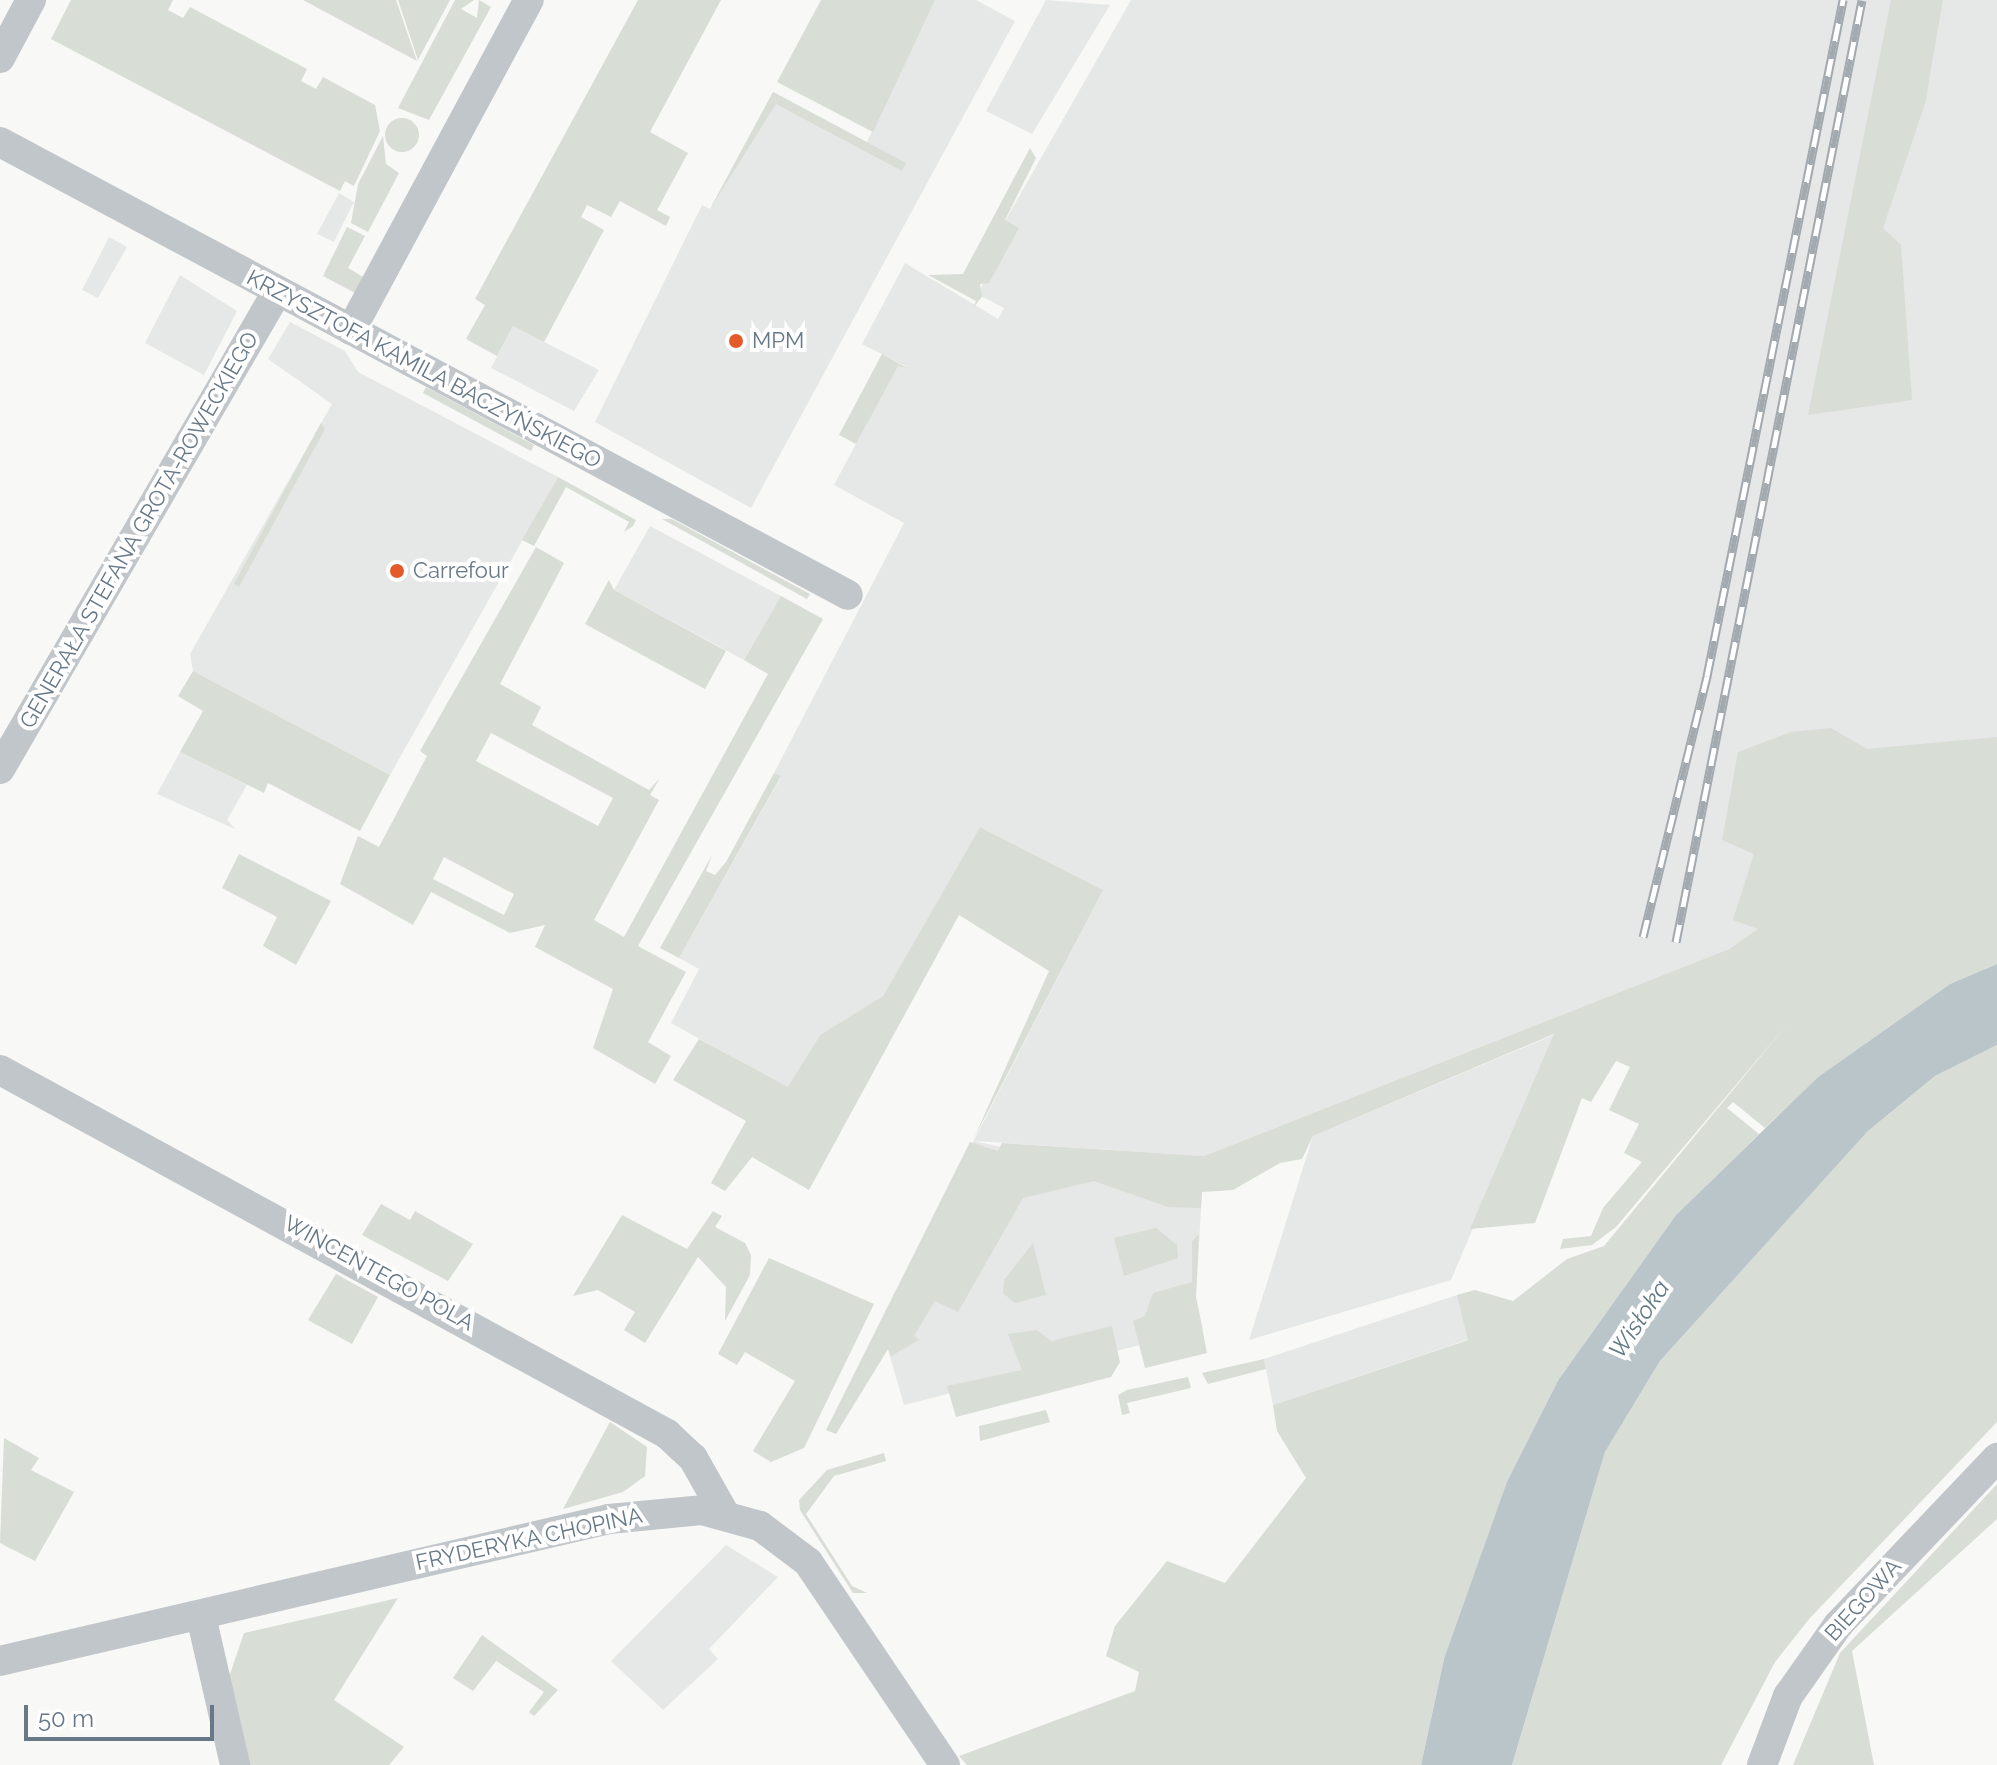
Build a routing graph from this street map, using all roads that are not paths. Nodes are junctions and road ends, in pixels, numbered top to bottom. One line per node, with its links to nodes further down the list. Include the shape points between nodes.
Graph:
1 (31, 0): 3 (street)
2 (529, 0): 6 (street)
3 (0, 58)
4 (0, 142): 5 (street, KRZYSZTOFA KAMILA BACZYŃSKIEGO)
5 (277, 292): 6 (street, KRZYSZTOFA KAMILA BACZYŃSKIEGO); 8 (street, GENERAŁA STEFANA GROTA-ROWECKIEGO)
6 (351, 330): 7 (street, KRZYSZTOFA KAMILA BACZYŃSKIEGO)
7 (848, 595)
8 (0, 769)
9 (0, 1070): 11 (street, WINCENTEGO POLA, via 667,1434 693,1458)
10 (1997, 1458): 16 (street, BIEGOWA, via 1838,1625 1788,1696)
11 (724, 1513): 12 (street, FRYDERYKA CHOPINA, via 681,1508 609,1519); 15 (street, FRYDERYKA CHOPINA, via 776,1535 808,1562)
12 (201, 1616): 13 (street, FRYDERYKA CHOPINA); 14 (street)
13 (0, 1661)
14 (235, 1765)
15 (945, 1765)
16 (1762, 1765)

